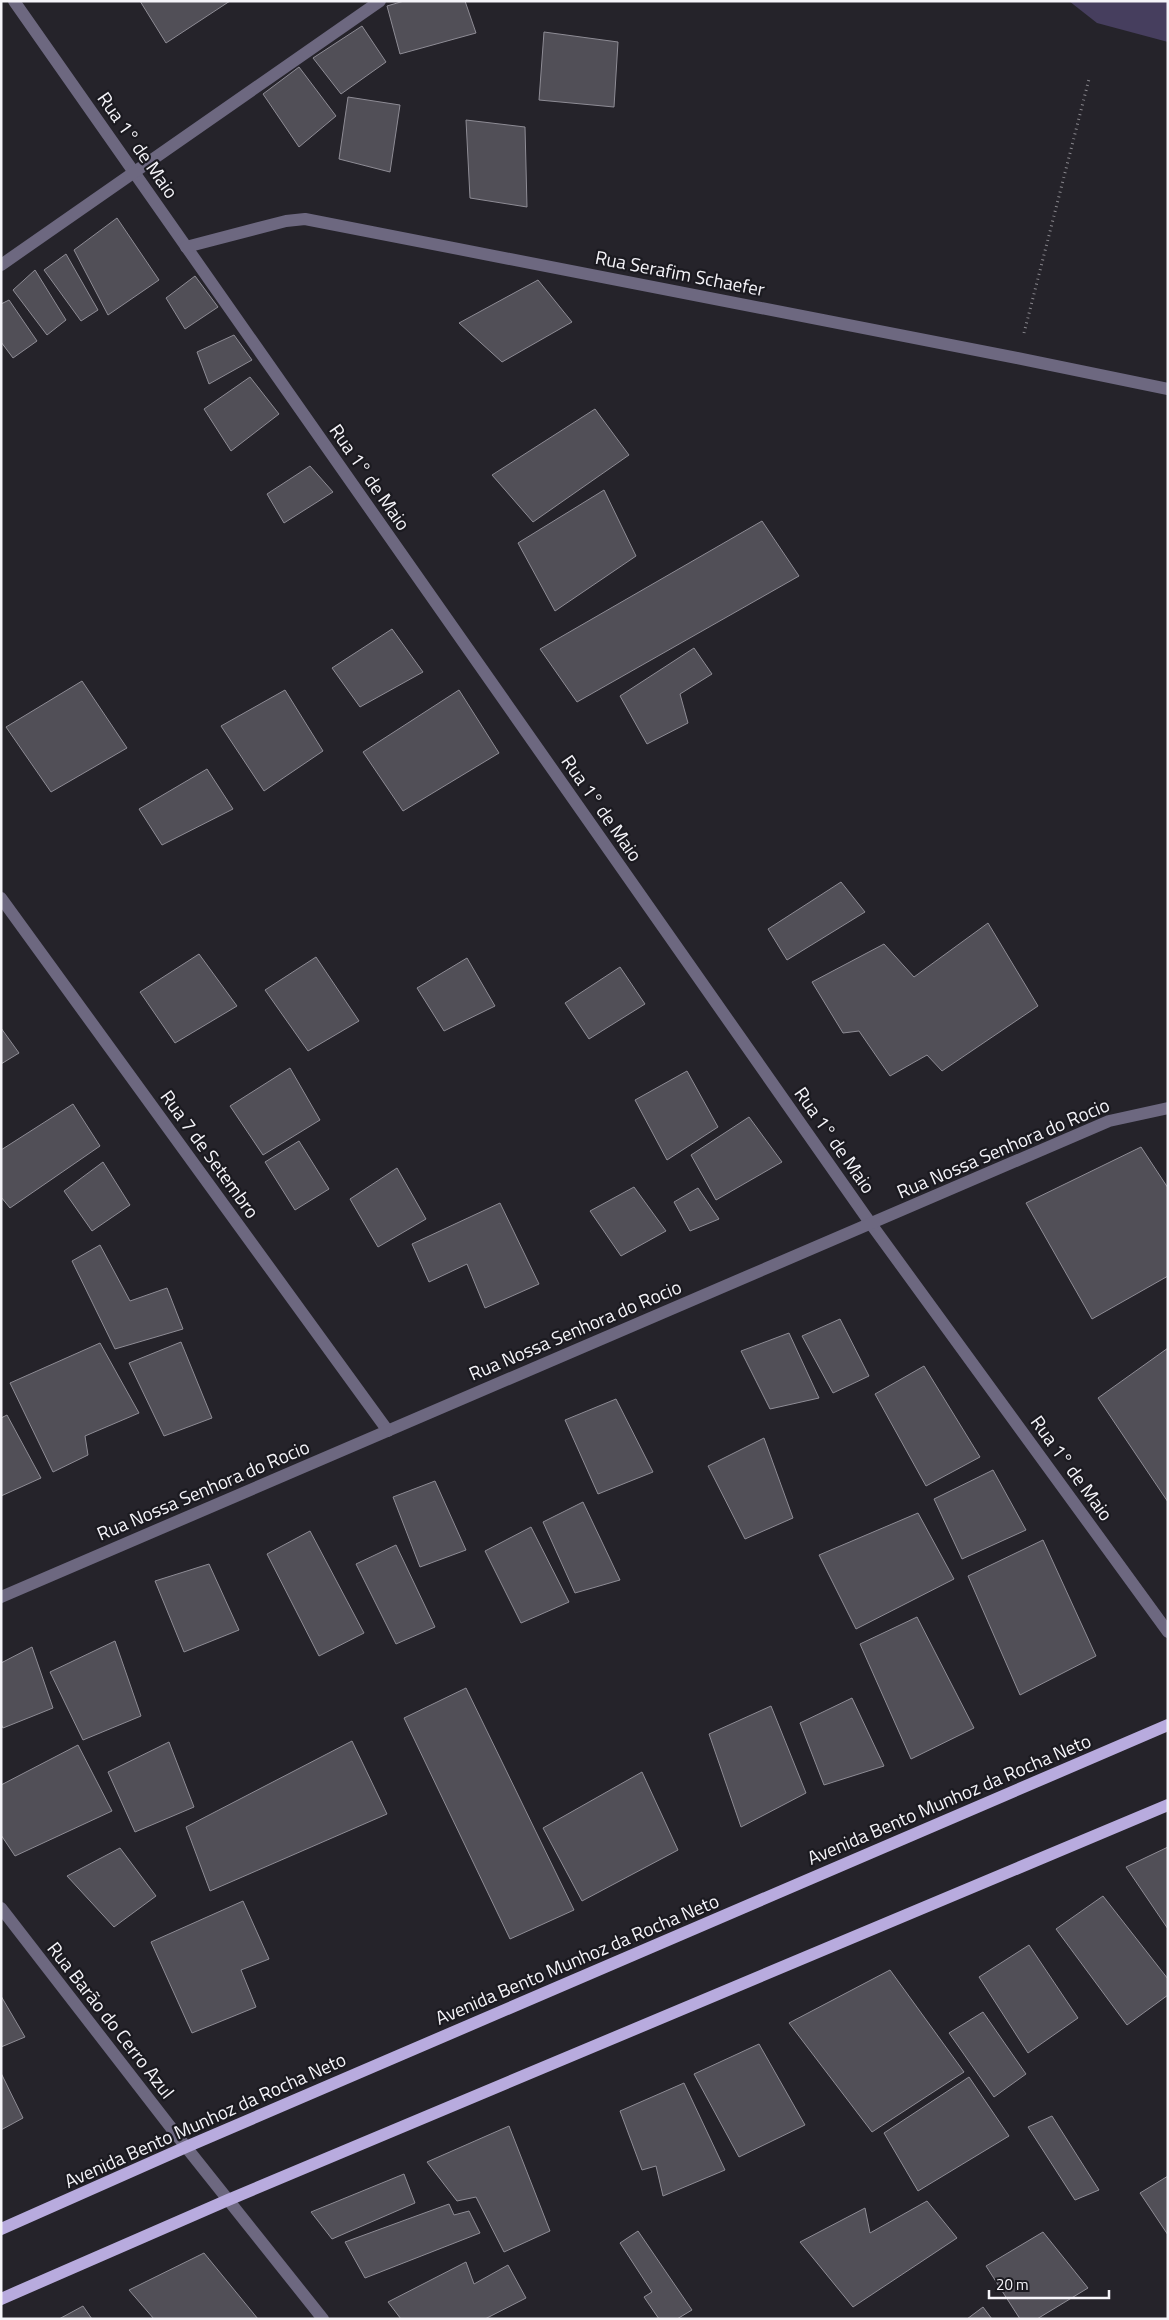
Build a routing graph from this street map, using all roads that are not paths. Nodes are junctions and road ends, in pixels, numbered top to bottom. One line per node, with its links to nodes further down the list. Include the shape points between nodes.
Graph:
1 (14, 1): 3 (street, Rua 1° de Maio)
2 (380, 1): 3 (street)
3 (134, 172): 4 (street, Rua 1° de Maio); 5 (street)
4 (186, 246): 6 (street, Rua Serafim Schaefer, via 305,219); 9 (street, Rua 1° de Maio)
5 (1, 265)
6 (1168, 390)
7 (1, 898): 10 (street, Rua 7 de Setembro)
8 (1168, 1108): 9 (street, Rua Nossa Senhora do Rocio, via 1110,1121)
9 (870, 1224): 10 (street, Rua Nossa Senhora do Rocio); 12 (street, Rua 1° de Maio)
10 (388, 1431): 11 (street, Rua Nossa Senhora do Rocio)
11 (1, 1597)
12 (1168, 1632)
13 (1168, 1725): 16 (main road, Avenida Bento Munhoz da Rocha Neto)
14 (1168, 1805): 17 (main road)
15 (1, 1908): 16 (street, Rua Barão do Cerro Azul)
16 (186, 2147): 17 (street, Rua Barão do Cerro Azul); 18 (main road, Avenida Bento Munhoz da Rocha Neto)
17 (228, 2200): 19 (main road); 20 (street, Rua Barão do Cerro Azul)
18 (1, 2230)
19 (1, 2299)
20 (322, 2319)

